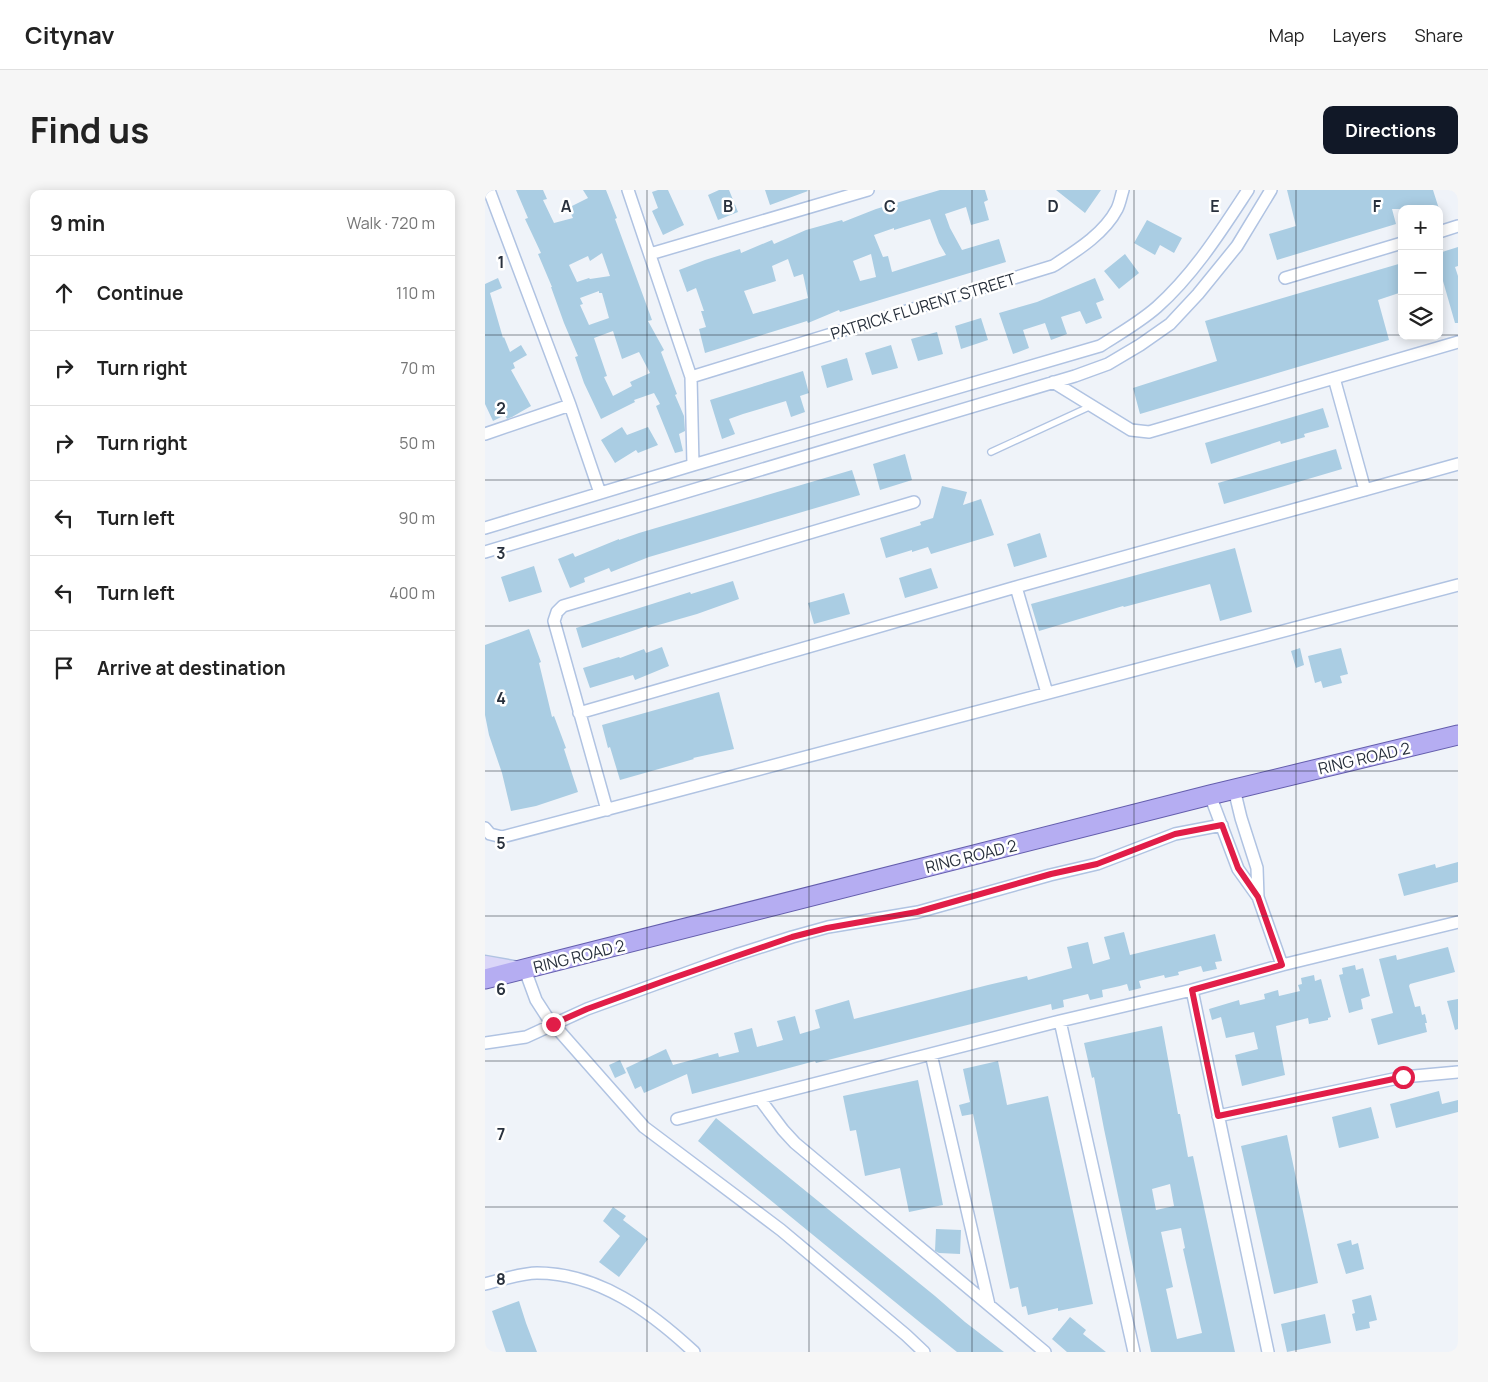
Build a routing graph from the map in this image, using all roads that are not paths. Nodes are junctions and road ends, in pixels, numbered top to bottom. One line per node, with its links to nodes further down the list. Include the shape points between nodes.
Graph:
1 (489, 190): 18 (street)
2 (628, 190): 10 (street)
3 (867, 190): 10 (street)
4 (1123, 190): 15 (street, PATRICK FLURENT STREET, via 1117,209 1100,231 1053,266)
5 (1248, 190): 13 (street, via 1182,282 1156,308)
6 (1271, 190): 14 (street, via 1237,246 1170,324)
7 (1458, 226): 8 (street)
8 (1443, 231)
9 (1398, 244): 11 (street)
10 (651, 254): 15 (street)
11 (1285, 278)
12 (1458, 342): 16 (street)
13 (1100, 346): 14 (street); 20 (street)
14 (1108, 364): 17 (street)
15 (691, 377): 25 (street)
16 (1334, 378): 19 (street, via 1149,432 1131,430); 26 (street)
17 (1053, 382): 19 (street); 22 (street)
18 (570, 405): 21 (street); 27 (street)
19 (1091, 406): 23 (lane)
20 (844, 422): 22 (street); 25 (street)
21 (485, 434)
22 (849, 443): 30 (street)
23 (991, 452)
24 (1458, 464): 26 (street)
25 (693, 465): 27 (street)
26 (1365, 490): 32 (street)
27 (600, 493): 29 (street)
28 (915, 502): 34 (street, via 563,606 553,621)
29 (485, 528)
30 (485, 552)
31 (1458, 584): 33 (street)
32 (1016, 587): 33 (street); 34 (street)
33 (1047, 693): 38 (street)
34 (579, 712): 38 (street)
35 (1458, 735): 36 (main road, RING ROAD 2)
36 (1234, 789): 37 (main road, RING ROAD 2); 41 (street, via 1257,868)
37 (1210, 795): 39 (street); 45 (main road, RING ROAD 2)
38 (607, 810): 40 (street, via 502,837 490,834)
39 (1222, 825): 41 (street, via 1238,868); 49 (street, via 1175,834 1097,864 917,912 792,937)
40 (485, 828)
41 (1258, 897): 44 (street)
42 (1458, 922): 44 (street)
43 (485, 964): 45 (main road)
44 (1282, 965): 47 (street)
45 (523, 970): 46 (main road, RING ROAD 2); 49 (street, via 536,1000)
46 (485, 979)
47 (1192, 990): 48 (street); 54 (street)
48 (1060, 1021): 51 (street); 61 (street)
49 (553, 1024): 50 (street, via 526,1038); 59 (street, via 644,1127 781,1230)
50 (485, 1043)
51 (931, 1054): 53 (street); 57 (street)
52 (1458, 1072): 54 (street, via 1403,1077)
53 (759, 1098): 55 (street); 57 (street, via 795,1143)
54 (1218, 1116): 62 (street)
55 (677, 1119)
56 (485, 1284): 58 (street, via 536,1273 574,1276 634,1303)
57 (989, 1305): 60 (street)
58 (694, 1352)
59 (923, 1352)
60 (1045, 1352)
61 (1134, 1352)
62 (1268, 1352)

